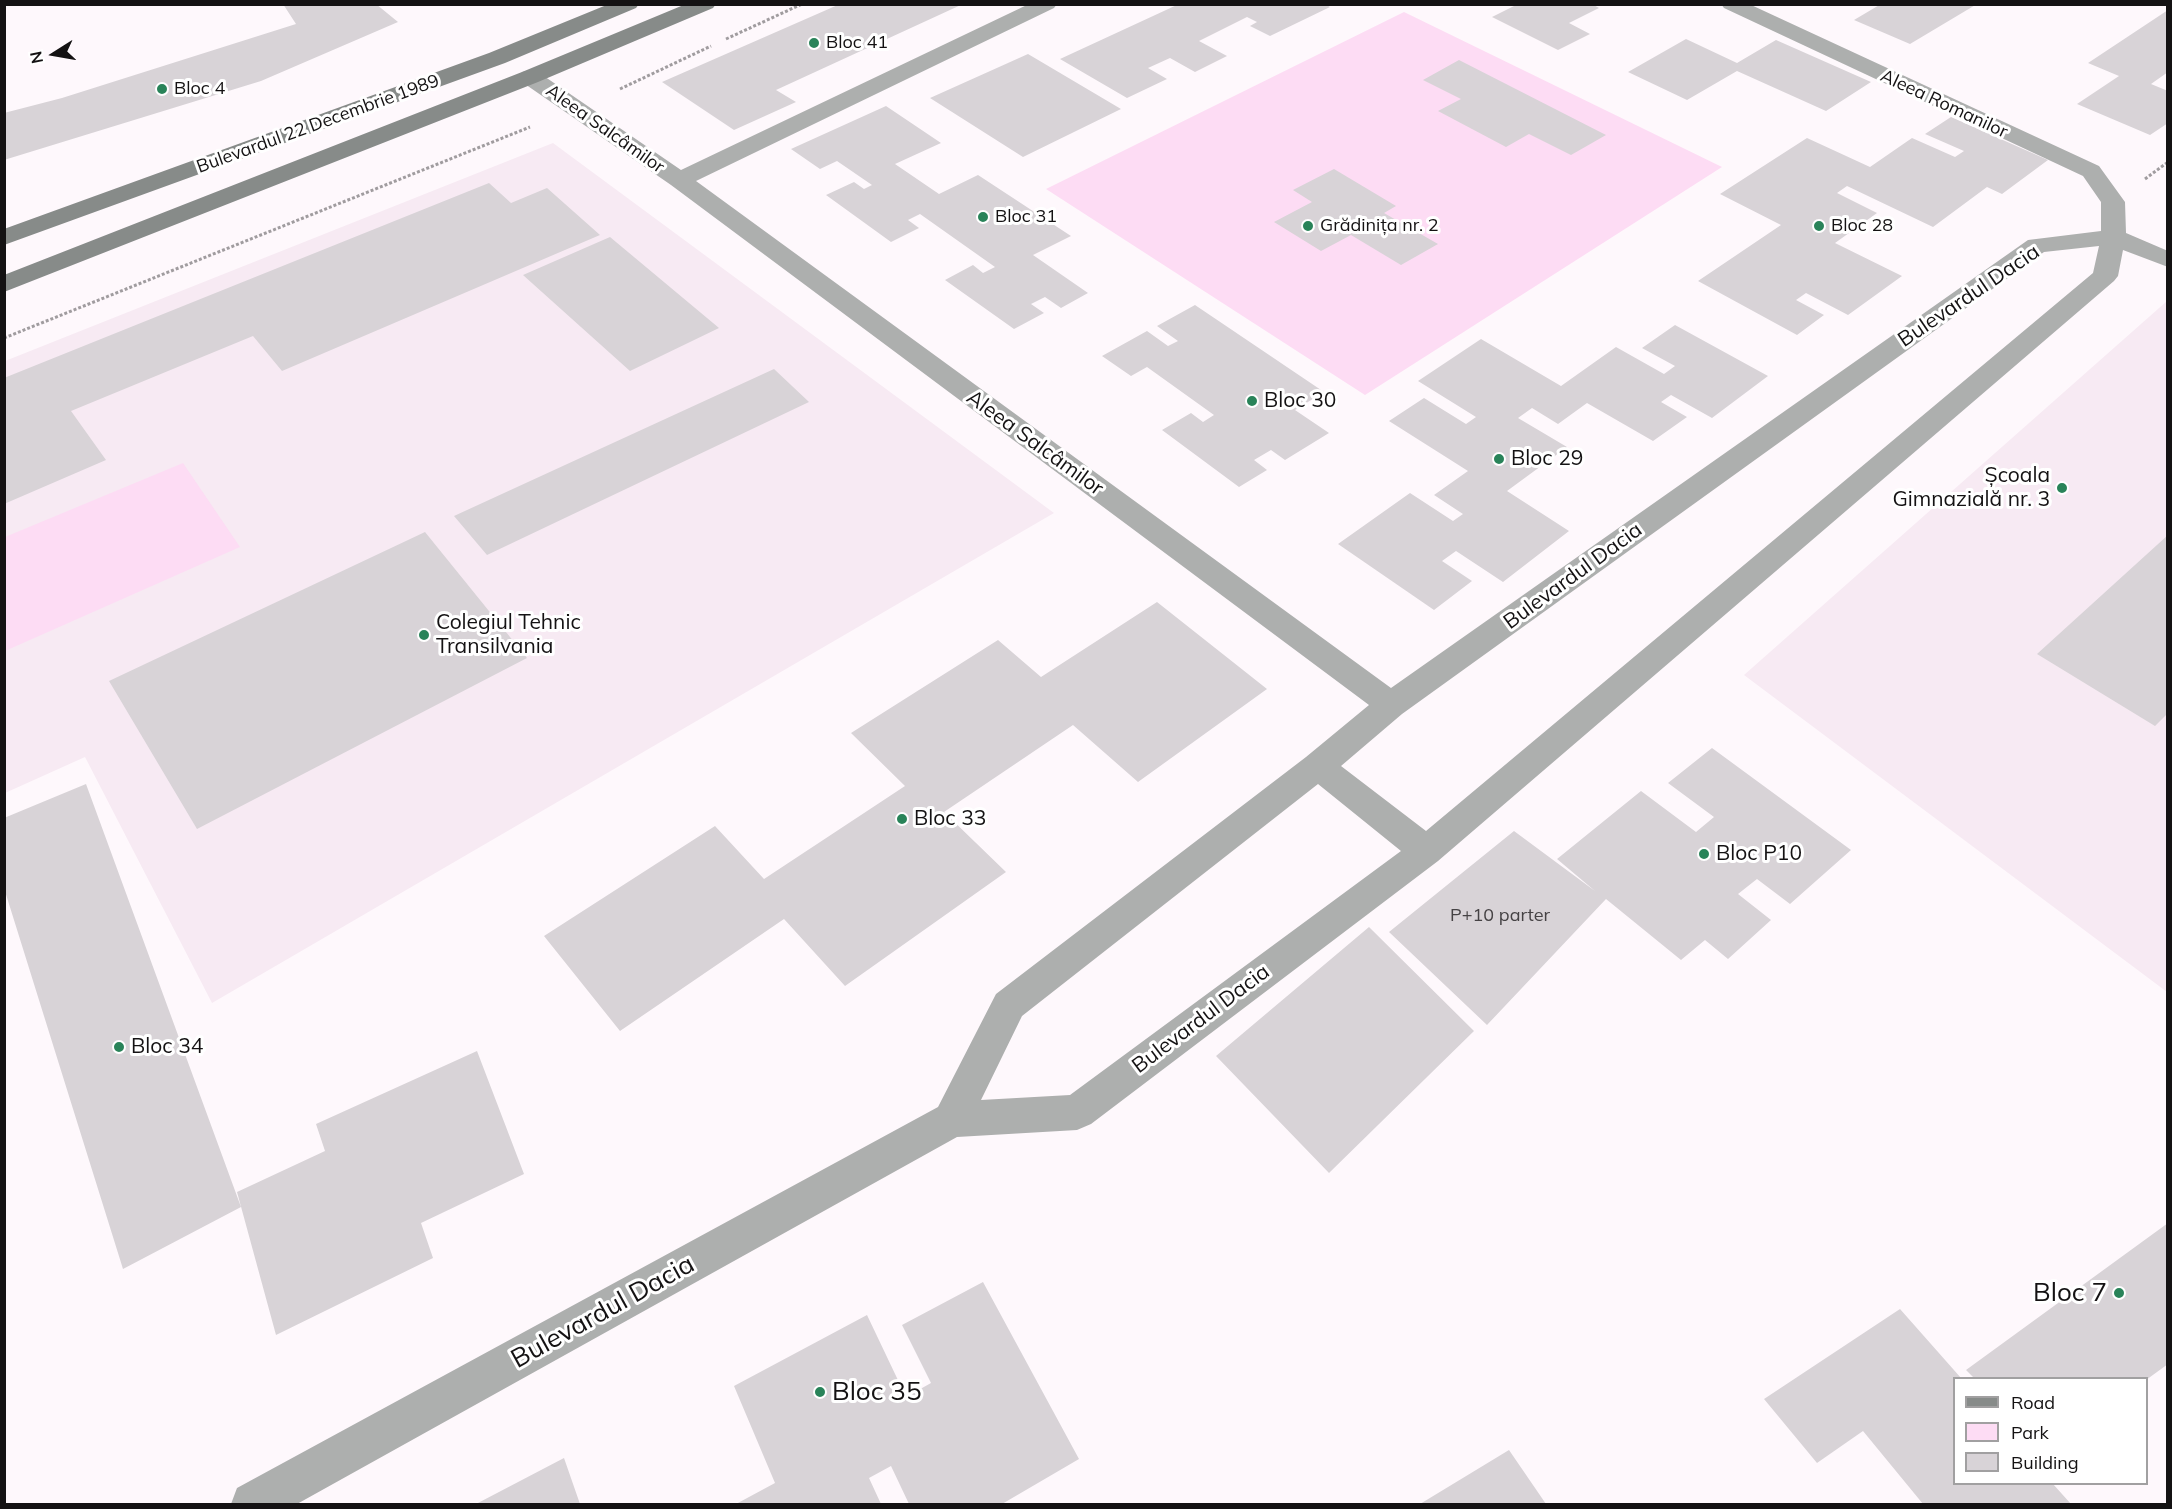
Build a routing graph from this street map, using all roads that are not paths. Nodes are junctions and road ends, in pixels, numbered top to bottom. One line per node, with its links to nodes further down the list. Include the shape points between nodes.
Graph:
1 (629, 4): 8 (main road, Bulevardul 22 Decembrie 1989, via 497,58)
2 (706, 4): 5 (main road, Bulevardul 22 Decembrie 1989)
3 (1047, 4): 6 (street, Aleea Salcâmilor)
4 (1731, 4): 7 (street, Aleea Romanilor, via 2091,171 2113,202)
5 (530, 77): 6 (street, Aleea Salcâmilor); 10 (main road, Bulevardul 22 Decembrie 1989)
6 (679, 180): 11 (street, Aleea Salcâmilor)
7 (2114, 237): 9 (street); 11 (street, Bulevardul Dacia, via 2037,245); 13 (street, Bulevardul Dacia, via 2105,276)
8 (4, 238)
9 (2168, 260)
10 (4, 284)
11 (1391, 705): 12 (street, Bulevardul Dacia)
12 (1318, 766): 13 (street); 14 (street, Bulevardul Dacia, via 1009,1005)
13 (1426, 851): 14 (street, Bulevardul Dacia, via 1077,1112)
14 (952, 1120): 15 (street, Bulevardul Dacia)
15 (253, 1504)

